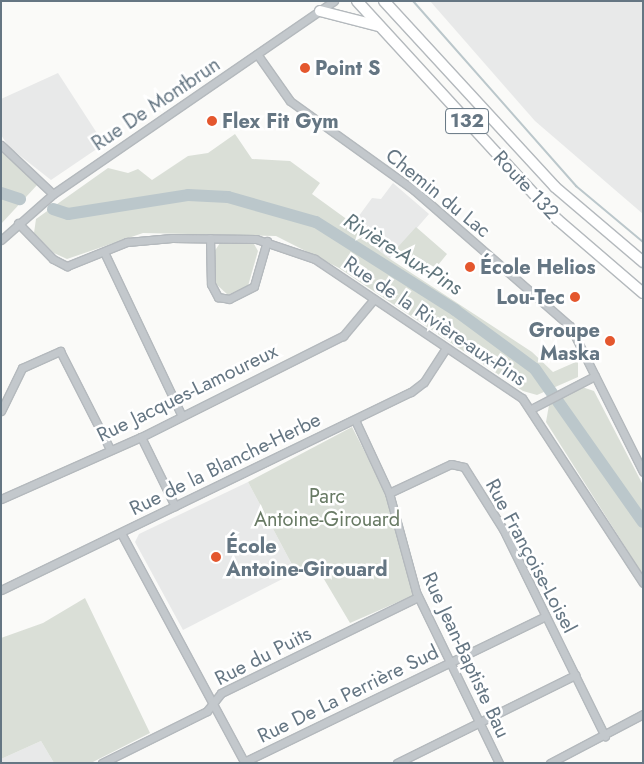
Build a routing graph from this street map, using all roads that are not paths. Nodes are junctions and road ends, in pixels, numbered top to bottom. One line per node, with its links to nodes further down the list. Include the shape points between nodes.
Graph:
1 (334, 1): 5 (street, Rue De Montbrun)
2 (357, 1): 6 (highway, Route 132 / 132)
3 (384, 1): 4 (highway, Route 132 / 132)
4 (393, 6): 15 (highway, Route 132 / 132, via 564,197)
5 (320, 12): 6 (highway); 7 (street, Rue De Montbrun)
6 (380, 27): 16 (highway, Route 132 / 132, via 558,220)
7 (257, 54): 9 (street, Rue De Montbrun); 19 (street, Chemin du Lac, via 290,101 414,190 570,326)
8 (1, 145): 9 (street)
9 (52, 194): 10 (street, Rue De Montbrun)
10 (18, 223): 12 (street, Rue De Montbrun); 14 (street, Rue de la Rivière-aux-Pins, via 63,265)
11 (210, 238): 13 (street, Rue de la Rivière-aux-Pins); 13 (street, via 211,284 218,296 229,299 254,286); 14 (street, Rue de la Rivière-aux-Pins, via 137,241)
12 (1, 240)
13 (267, 241): 17 (street, Rue de la Rivière-aux-Pins, via 313,259)
14 (104, 252): 22 (street)
15 (643, 262)
16 (643, 293)
17 (374, 299): 18 (street, Rue de la Rivière-aux-Pins); 22 (street, Rue Jacques-Lamoureux, via 347,334)
18 (446, 348): 20 (street, Rue de la Rivière-aux-Pins); 23 (street, Rue de la Blanche-Herbe, via 420,386)
19 (595, 376): 20 (street); 26 (street, Chemin du Lac)
20 (531, 409): 31 (street, Rue de la Rivière-aux-Pins)
21 (1, 411): 25 (street, via 22,368 60,351)
22 (181, 414): 24 (street, Rue Jacques-Lamoureux)
23 (355, 420): 27 (street, Rue Jean-Baptiste Bau); 29 (street, Rue de la Blanche-Herbe)
24 (141, 437): 25 (street, Rue Jacques-Lamoureux); 29 (street)
25 (110, 449): 28 (street, Rue Jacques-Lamoureux)
26 (643, 472)
27 (389, 493): 33 (street, Rue Jean-Baptiste Bau); 34 (street, Rue Françoise-Loisel, via 451,464 464,467 503,529)
28 (1, 499)
29 (175, 506): 30 (street, Rue de la Blanche-Herbe)
30 (121, 533): 32 (street, Rue de la Blanche-Herbe); 37 (street)
31 (643, 583)
32 (1, 590)
33 (418, 597): 35 (street, Rue Jean-Baptiste Bau); 37 (street, Rue du Puits, via 221,693)
34 (546, 616): 35 (street, Rue De La Perrière Sud); 36 (street, Rue Françoise-Loisel)
35 (450, 663): 39 (street, Rue Jean-Baptiste Bau); 42 (street, Rue De La Perrière Sud)
36 (575, 675): 39 (street); 40 (street, Rue Françoise-Loisel)
37 (213, 702): 41 (street, Rue du Puits, via 207,711); 42 (street)
38 (643, 714): 40 (street)
39 (480, 722): 43 (street); 44 (street, Rue Jean-Baptiste Bau)
40 (604, 736): 45 (street)
41 (102, 763)
42 (245, 763)
43 (397, 763)
44 (499, 763)
45 (550, 763)

